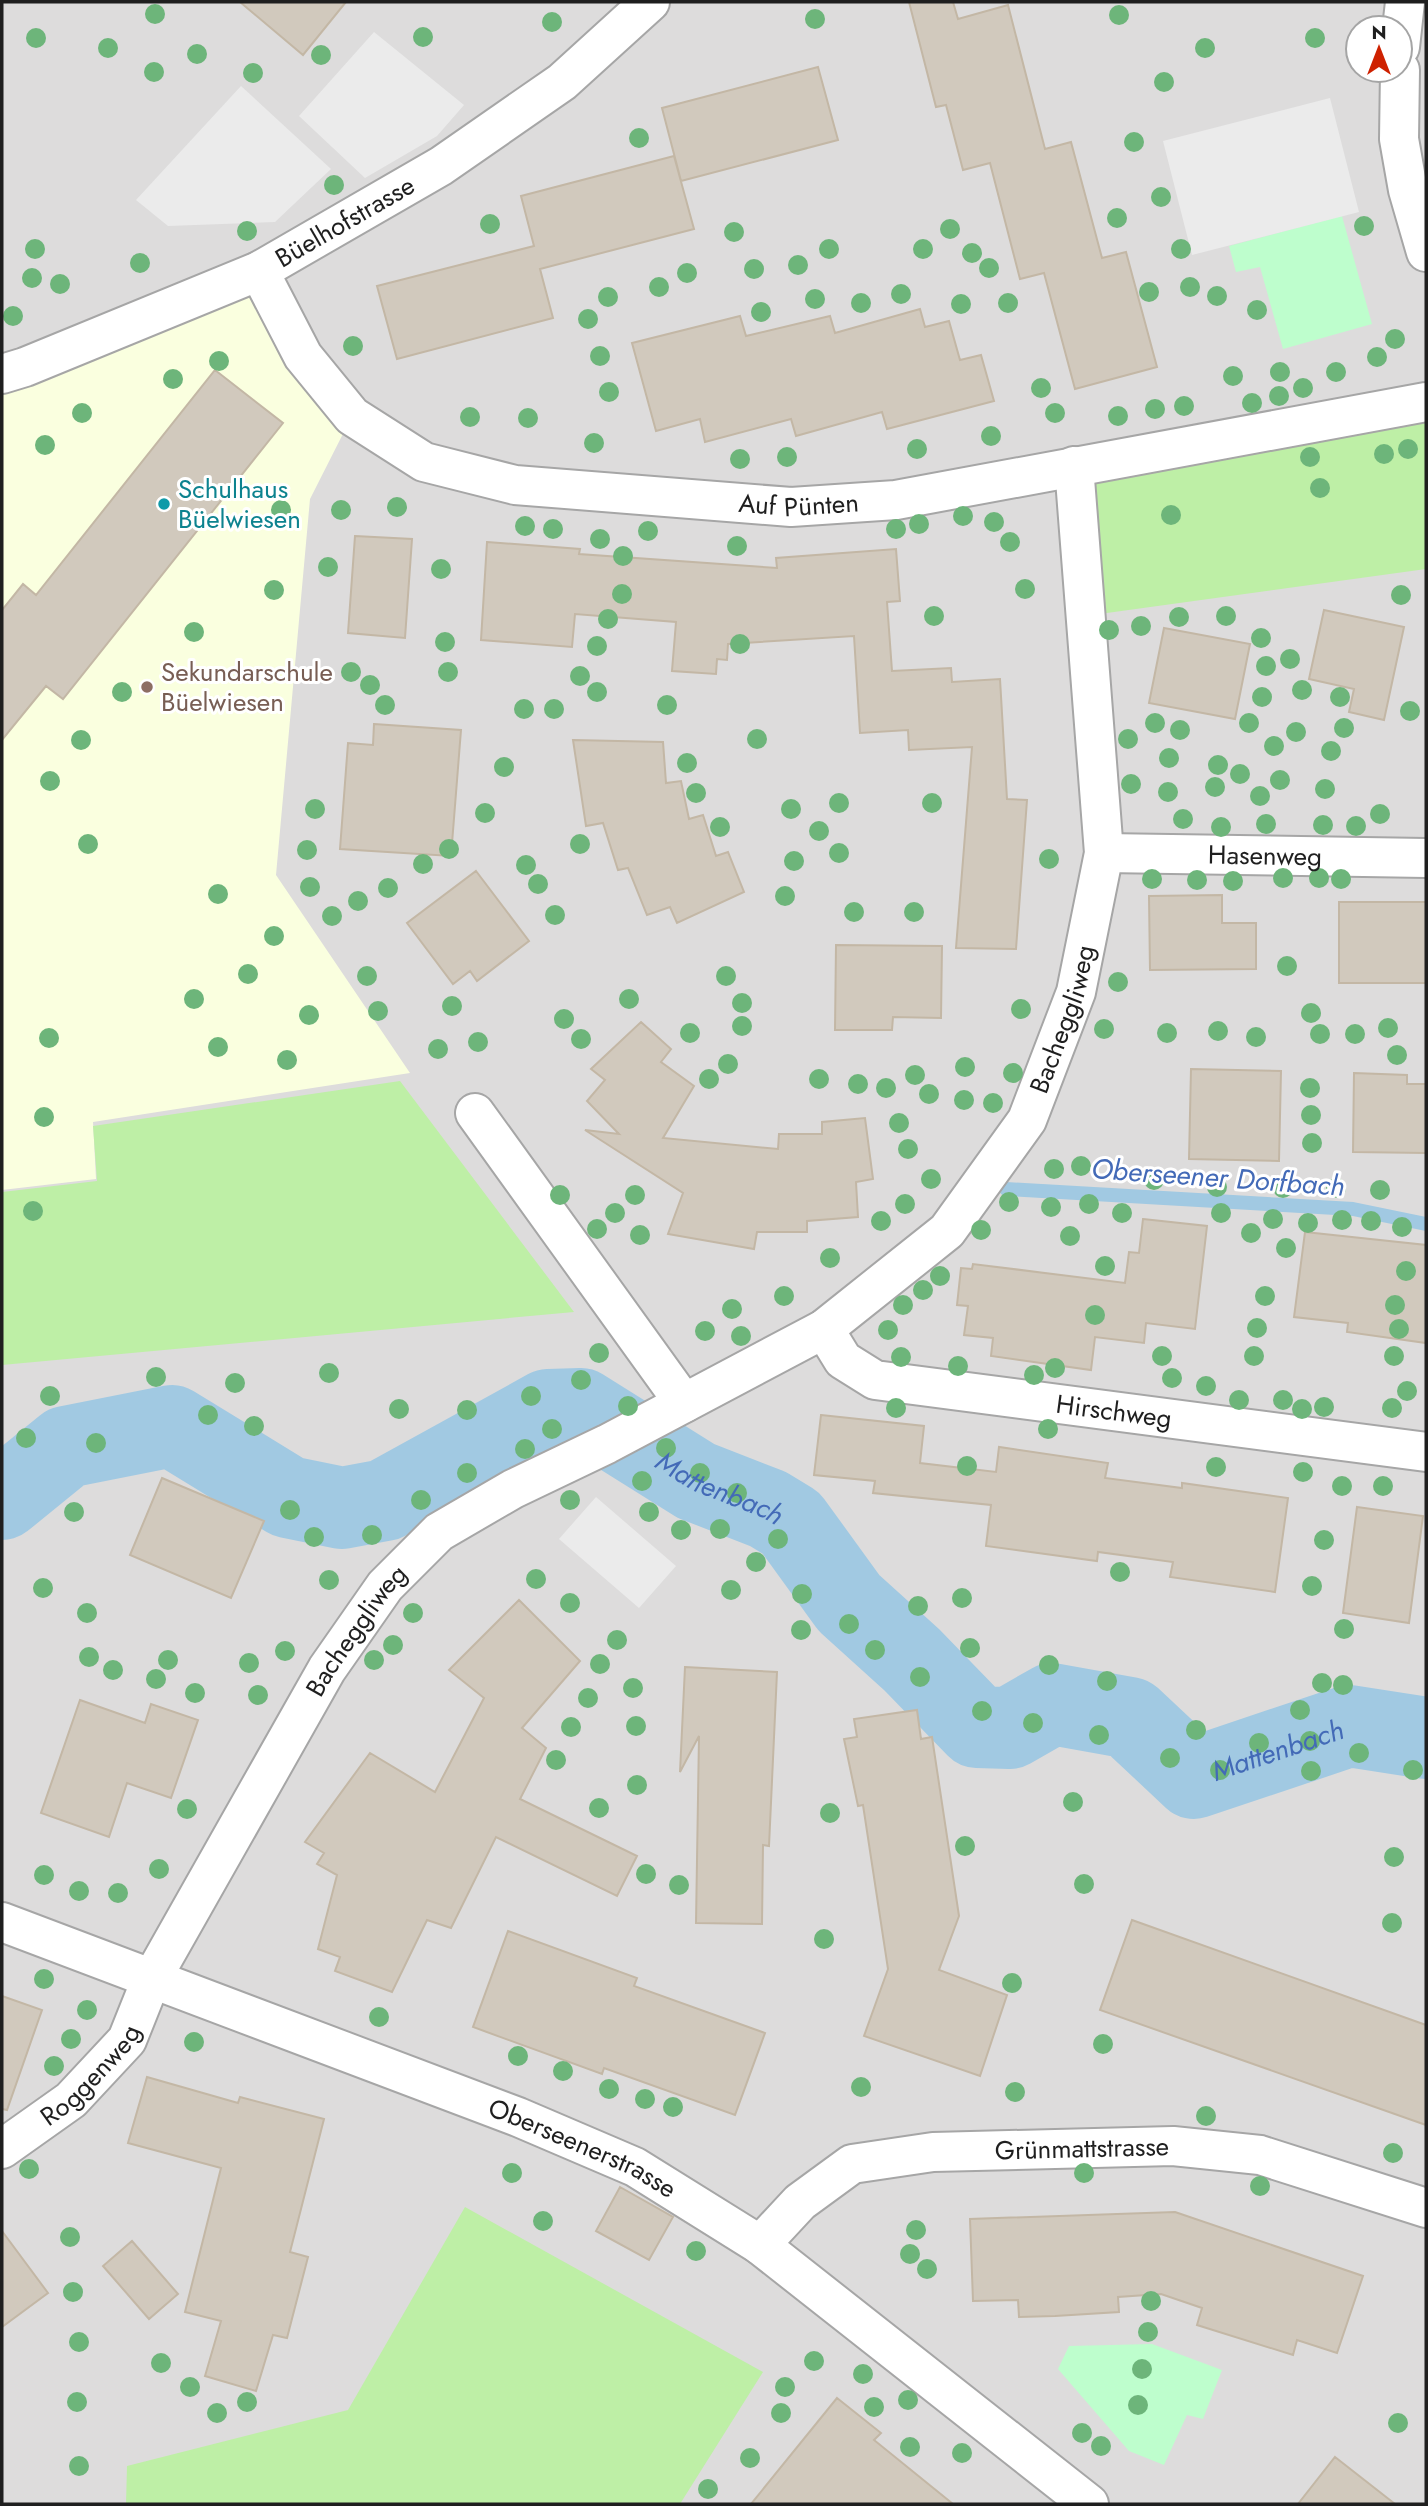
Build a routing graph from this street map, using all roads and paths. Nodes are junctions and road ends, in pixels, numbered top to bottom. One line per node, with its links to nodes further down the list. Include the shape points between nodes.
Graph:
1 (650, 2): 4 (street, Büelhofstrasse, via 562,82 441,166)
2 (1400, 84): 3 (street, via 1399,139)
3 (1426, 252)
4 (259, 271): 5 (street, Büelhofstrasse); 7 (street, Auf Pünten, via 303,356 352,416 424,463 515,485 791,507 896,500)
5 (2, 374)
6 (1426, 402): 7 (street, Auf Pünten)
7 (1074, 466): 8 (street, Bacheggliweg)
8 (1104, 853): 9 (street, Hasenweg); 11 (street, Bacheggliweg, via 1076,992 1027,1120 947,1231)
9 (1426, 859)
10 (475, 1112): 12 (street)
11 (824, 1329): 12 (street, Bacheggliweg); 13 (street, Hirschweg, via 843,1360 875,1380)
12 (684, 1403): 15 (street, Bacheggliweg, via 513,1489 439,1532 385,1586 327,1669)
13 (1426, 1452)
14 (2, 1922): 15 (street, Oberseenerstrasse)
15 (151, 1980): 16 (street, Roggenweg, via 127,2040 71,2100); 18 (street, Oberseenerstrasse, via 517,2116 635,2166)
16 (2, 2149)
17 (1426, 2208): 18 (street, Grünmattstrasse, via 1260,2155 1173,2146 933,2152 852,2164 800,2202)
18 (760, 2245): 19 (street, Oberseenerstrasse)
19 (1089, 2504)

